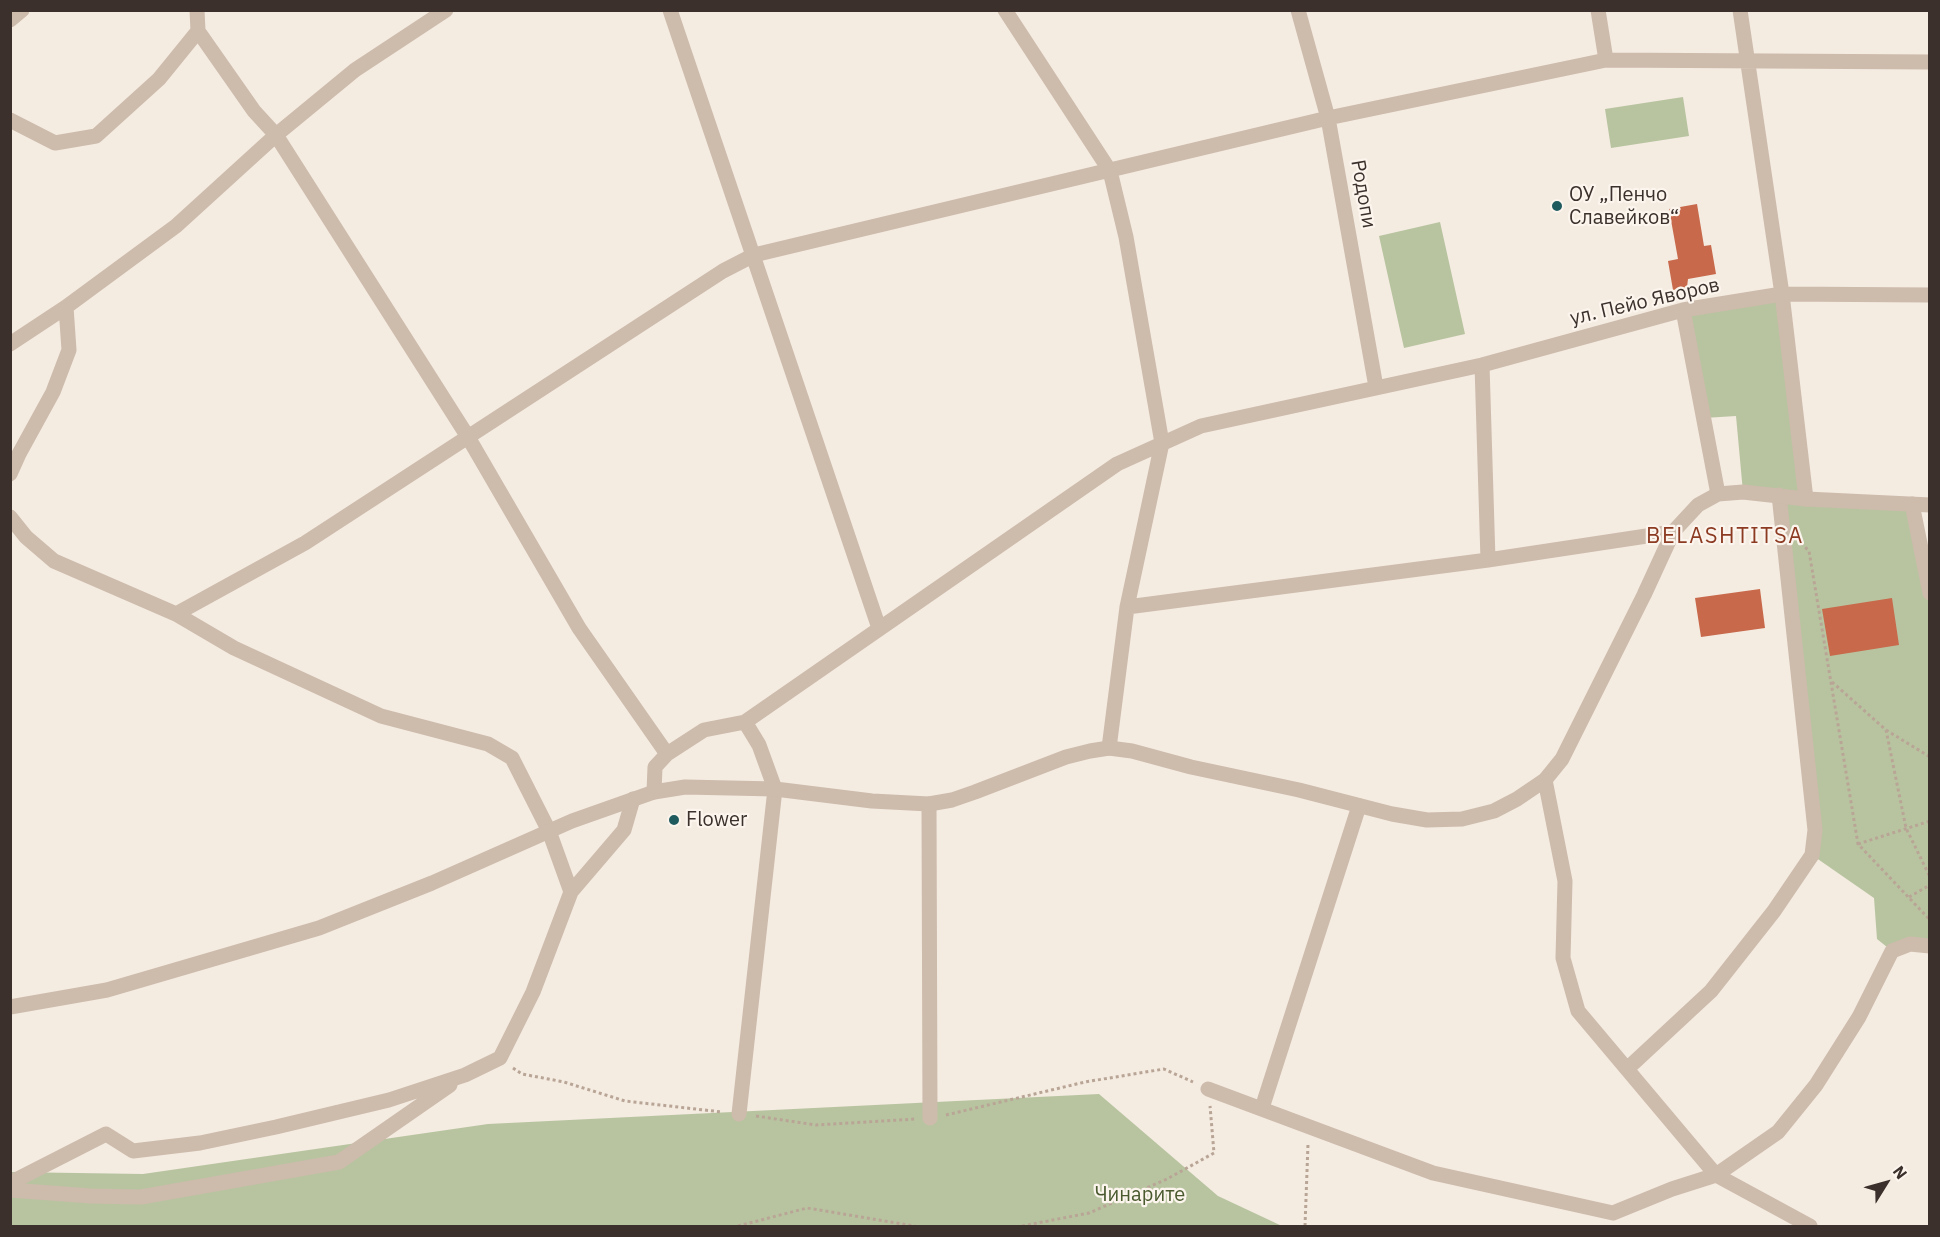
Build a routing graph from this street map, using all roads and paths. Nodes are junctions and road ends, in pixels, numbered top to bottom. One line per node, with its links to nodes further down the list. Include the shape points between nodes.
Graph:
1 (22, 10): 9 (street)
2 (197, 10): 10 (street)
3 (670, 10): 18 (street)
4 (1005, 10): 17 (street)
5 (1298, 10): 14 (street, Родопи)
6 (1598, 10): 11 (street)
7 (1740, 10): 12 (street)
8 (440, 12): 16 (street, via 355,70)
9 (10, 20)
10 (198, 31): 15 (street, via 159,79 96,136 56,143); 16 (street, via 254,111)
11 (1606, 60): 12 (street); 14 (street)
12 (1749, 62): 13 (street); 19 (street)
13 (1929, 62)
14 (1328, 118): 17 (street); 25 (street, Родопи)
15 (10, 120)
16 (276, 135): 21 (street, via 176,226); 26 (street)
17 (1110, 171): 18 (street); 27 (street, via 1126,237)
18 (754, 255): 26 (street, via 723,271); 41 (street)
19 (1782, 294): 20 (street, ул. Пейо Яворов); 22 (street, ул. Пейо Яворов); 31 (street)
20 (1929, 295)
21 (66, 307): 23 (street); 28 (street, via 69,350 53,392)
22 (1683, 310): 24 (street, ул. Пейо Яворов); 29 (street)
23 (10, 344)
24 (1482, 365): 25 (street, ул. Пейо Яворов); 37 (street)
25 (1376, 387): 27 (street, ул. Пейо Яворов, via 1201,426)
26 (468, 437): 40 (street, via 305,543); 46 (street, via 579,628)
27 (1162, 443): 39 (street); 41 (street, ул. Пейо Яворов, via 1118,464)
28 (10, 474)
29 (1718, 494): 30 (street); 36 (street, via 1698,505)
30 (1779, 495): 31 (street); 35 (street)
31 (1806, 499): 32 (street)
32 (1912, 504): 33 (street); 38 (street)
33 (1929, 505)
34 (10, 517): 40 (street, via 54,561)
35 (1781, 521): 42 (path, via 1809,551); 66 (street, via 1815,830 1812,855 1712,991)
36 (1673, 532): 37 (street); 48 (street, via 1573,738)
37 (1488, 560): 39 (street)
38 (1929, 593)
39 (1127, 607): 45 (street)
40 (176, 614): 56 (street, via 234,648 381,716 488,744 504,753 512,758)
41 (879, 628): 43 (street, ул. Пейо Яворов)
42 (1830, 681): 44 (path); 57 (path)
43 (745, 722): 46 (street, via 704,730); 49 (street, via 759,745)
44 (1886, 730): 47 (path); 55 (path)
45 (1109, 748): 52 (street, via 1066,757 952,800); 53 (street)
46 (667, 754): 50 (street, via 655,768)
47 (1929, 757)
48 (1545, 780): 53 (street, via 1494,811 1462,819 1427,820); 66 (street, via 1565,881 1563,958 1578,1011)
49 (775, 789): 50 (street, via 685,787); 52 (street); 70 (street)
50 (654, 792): 51 (street)
51 (633, 799): 56 (street); 60 (street, via 624,830)
52 (929, 804): 71 (street)
53 (1359, 806): 69 (street)
54 (1929, 821): 55 (path)
55 (1906, 828): 57 (path); 58 (path)
56 (549, 831): 60 (street); 64 (street, via 319,928 106,990)
57 (1858, 844): 61 (path)
58 (1929, 877)
59 (1929, 885): 61 (path)
60 (571, 892): 65 (street, via 533,992)
61 (1909, 897): 62 (path)
62 (1929, 920)
63 (1929, 946): 73 (street, via 1910,944 1892,951 1859,1017 1816,1085 1778,1132)
64 (10, 1006)
65 (500, 1058): 67 (street); 70 (path, via 522,1074 625,1101)
66 (1627, 1069): 73 (street)
67 (465, 1075): 74 (street, via 389,1100 200,1143 133,1152 106,1134); 75 (street, via 339,1162 141,1197)
68 (1208, 1089): 69 (street); 71 (path, via 1164,1069 1085,1082); 78 (path, via 1214,1153 1089,1214)
69 (1262, 1108): 72 (street)
70 (739, 1114): 71 (path, via 816,1125)
71 (930, 1118)
72 (1309, 1126): 73 (street, via 1433,1173 1612,1213); 79 (path)
73 (1716, 1175): 80 (street)
74 (10, 1183)
75 (10, 1190)
76 (738, 1227): 77 (path, via 807,1208)
77 (915, 1227)
78 (1022, 1227)
79 (1305, 1227)
80 (1810, 1227)

